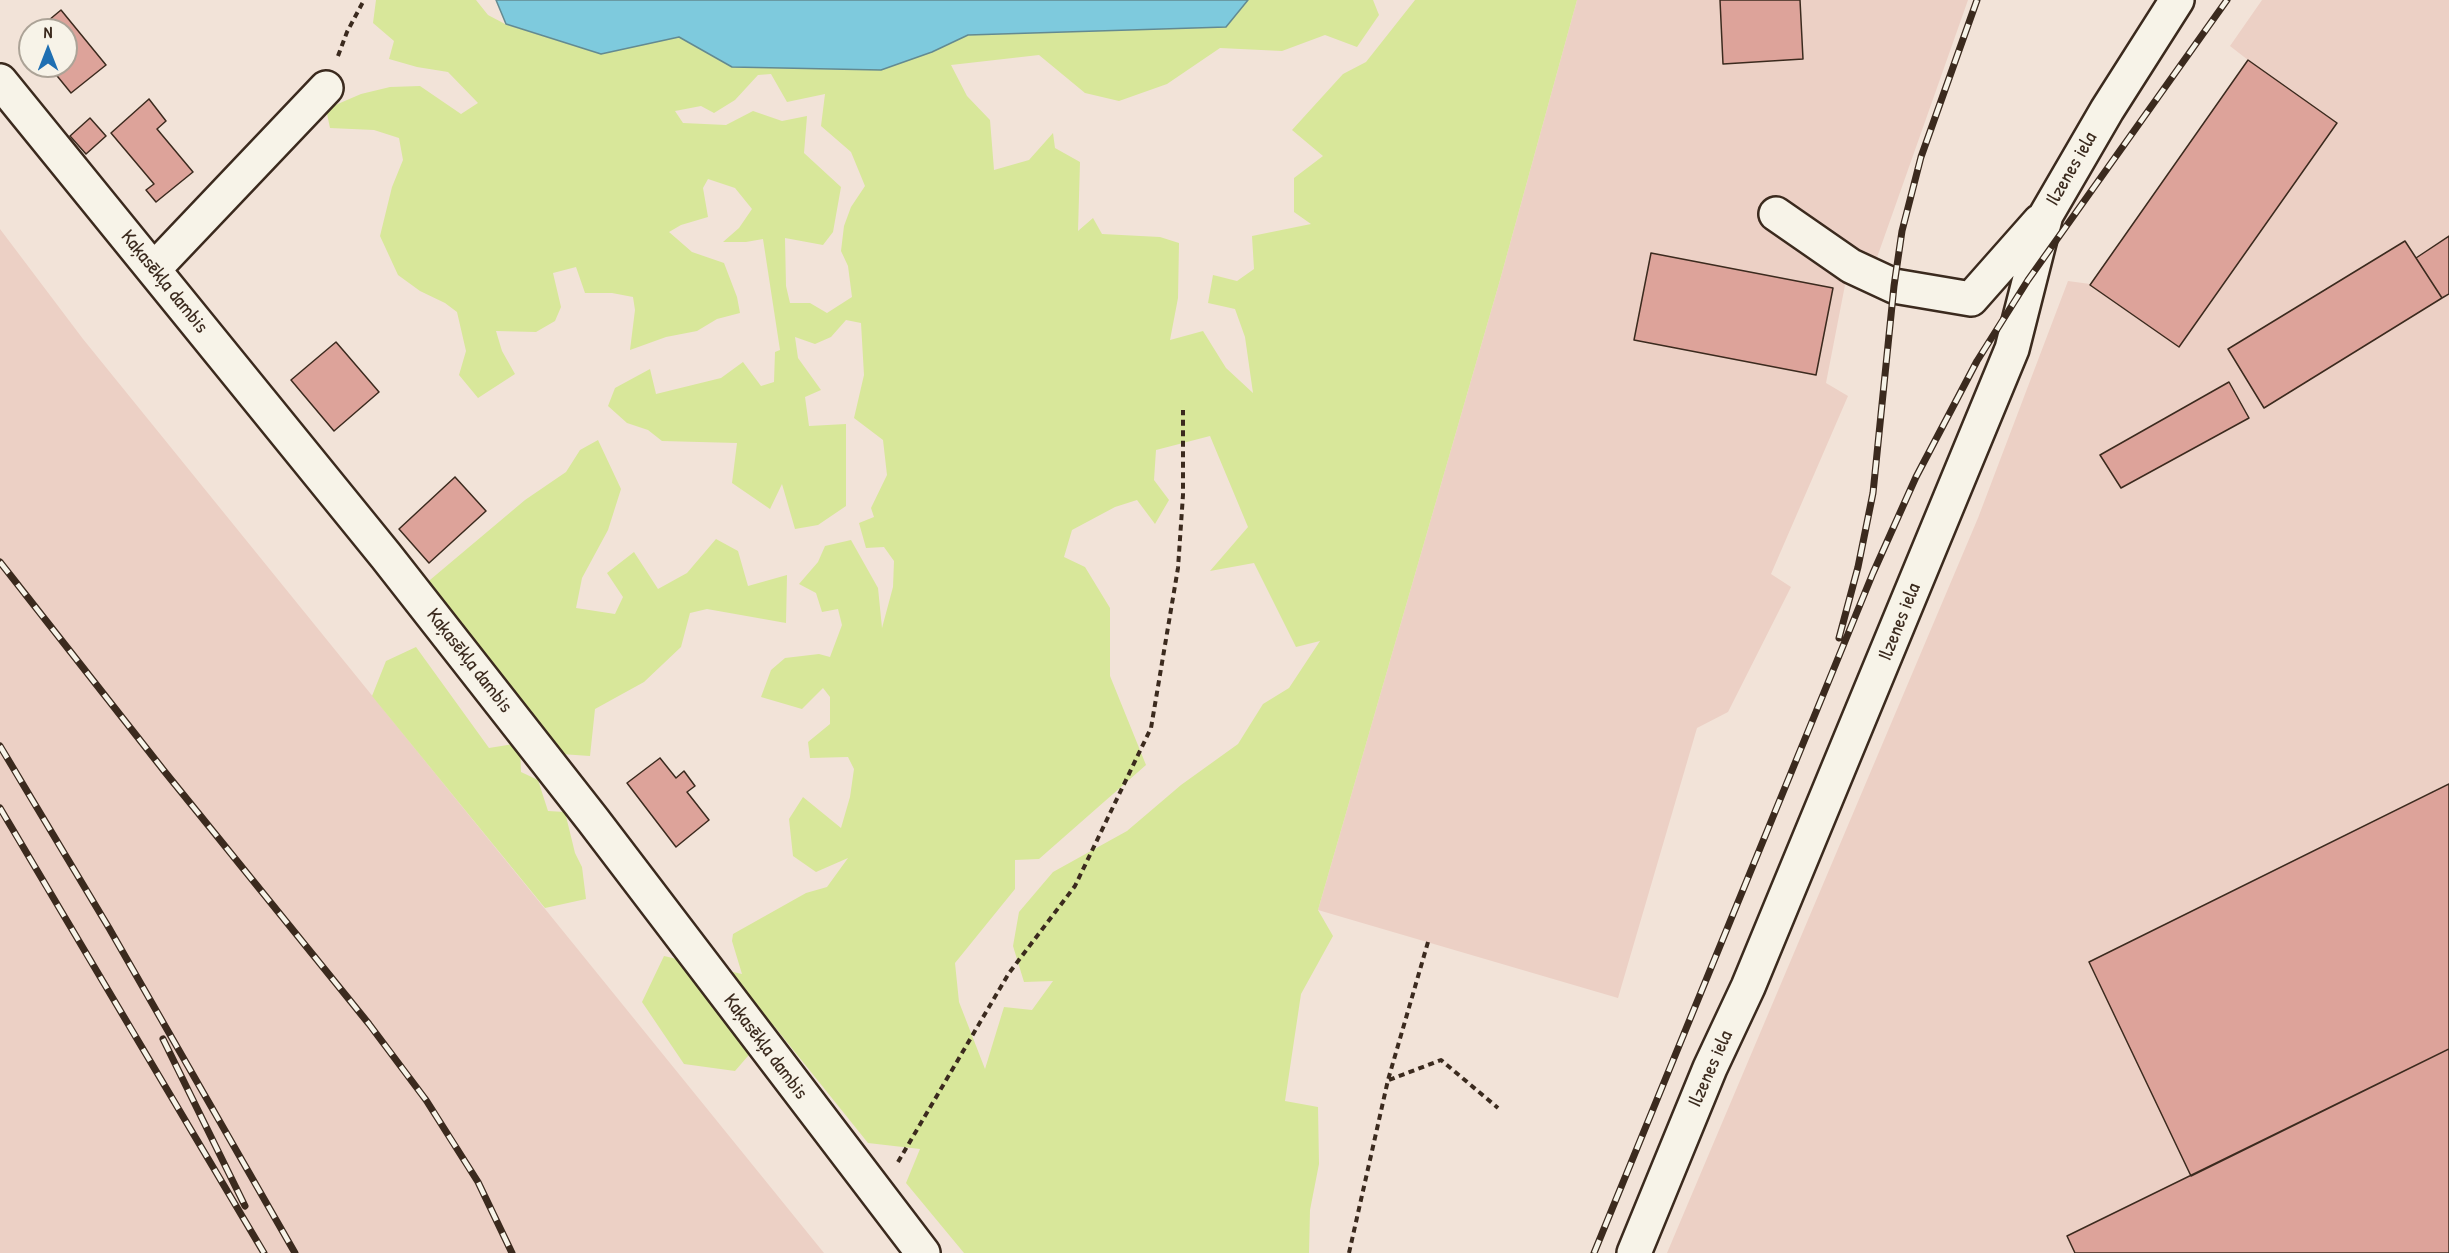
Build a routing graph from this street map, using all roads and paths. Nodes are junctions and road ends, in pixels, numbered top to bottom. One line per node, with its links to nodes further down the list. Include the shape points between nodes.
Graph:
1 (364, 0): 4 (path)
2 (2177, 0): 6 (street, Ilzenes iela)
3 (0, 81): 7 (street, Kaķasēkļa dambis)
4 (326, 87): 7 (street)
5 (1776, 214): 6 (street, via 1851,266 1894,286 1971,299)
6 (2046, 215): 15 (street, Ilzenes iela, via 2012,349 1762,955 1710,1068)
7 (154, 270): 12 (street, Kaķasēkļa dambis, via 422,601)
8 (1183, 410): 12 (path, via 1178,568 1151,728 1075,886 1009,973 900,1160)
9 (1428, 942): 10 (path)
10 (1388, 1080): 11 (path, via 1441,1060); 14 (path)
11 (1498, 1108)
12 (871, 1187): 13 (street, Kaķasēkļa dambis)
13 (923, 1253)
14 (1350, 1253)
15 (1634, 1253)

